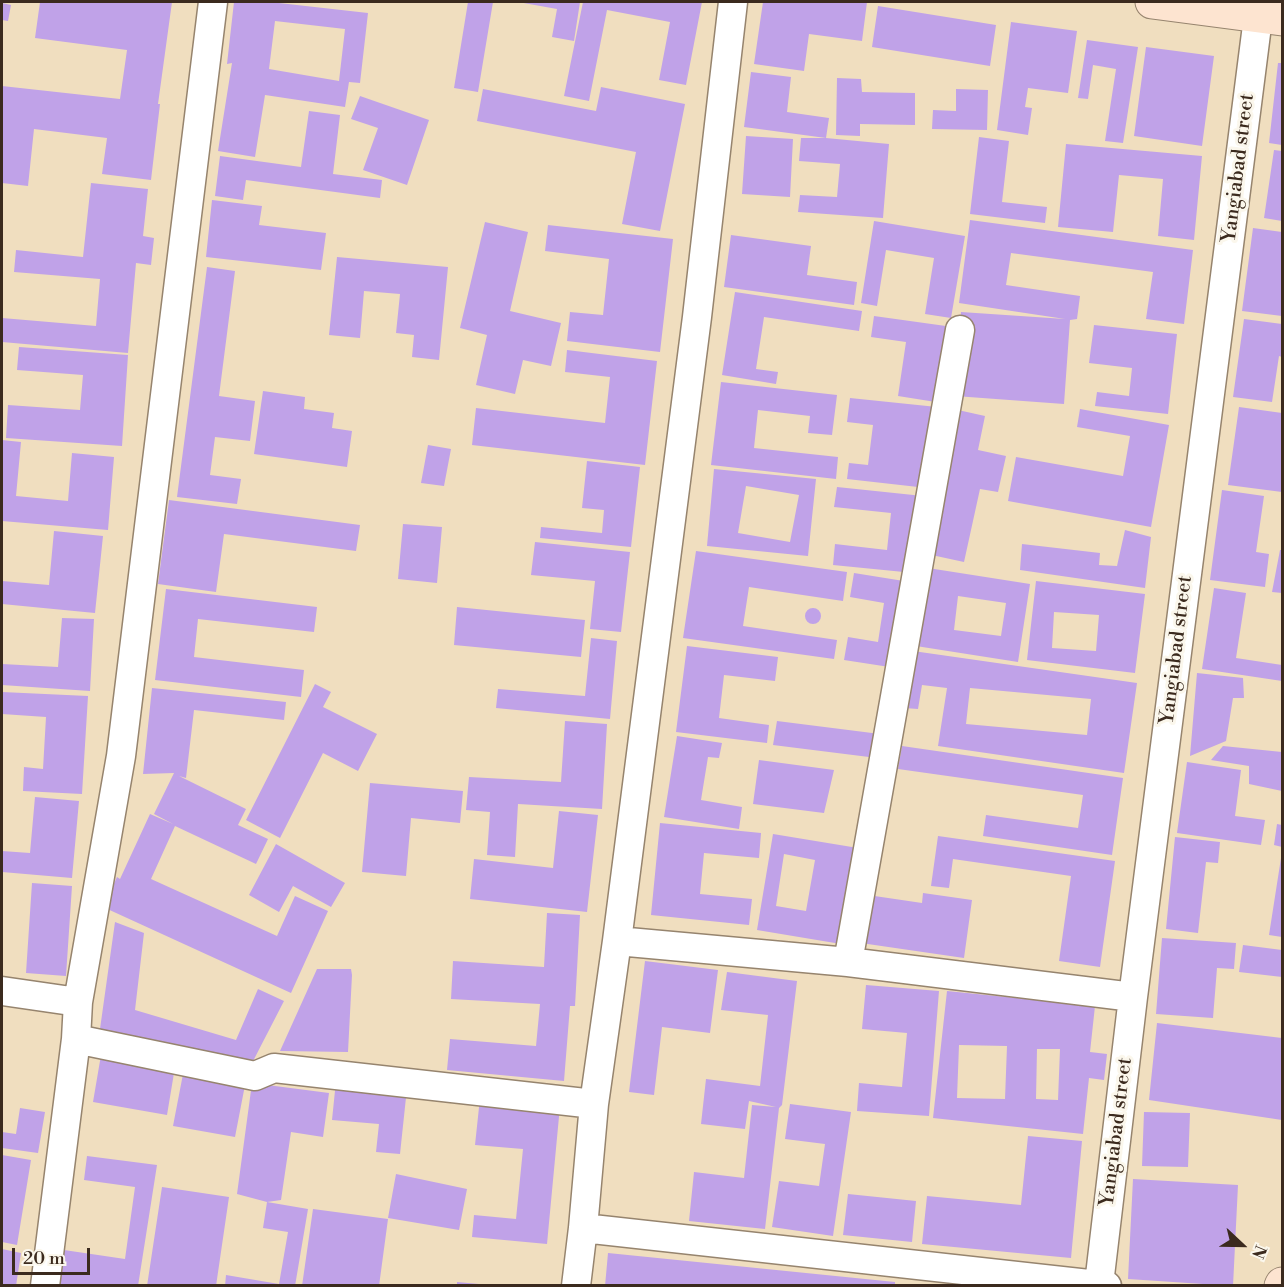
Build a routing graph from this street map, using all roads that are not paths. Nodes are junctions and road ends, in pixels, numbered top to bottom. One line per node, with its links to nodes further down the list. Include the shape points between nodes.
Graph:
1 (213, 2): 10 (street, via 121,756)
2 (733, 2): 6 (street)
3 (1152, 2): 4 (main road)
4 (1267, 12): 9 (street, Yangiabad street)
5 (960, 330): 7 (street)
6 (617, 941): 7 (street); 12 (street)
7 (848, 962): 9 (street)
8 (2, 991): 10 (street)
9 (1133, 997): 14 (street, Yangiabad street)
10 (78, 1002): 11 (street)
11 (76, 1039): 12 (street, via 255,1076 274,1068); 15 (street)
12 (594, 1104): 13 (street)
13 (583, 1228): 14 (street); 16 (street)
14 (1103, 1285)
15 (45, 1286)
16 (576, 1286)

